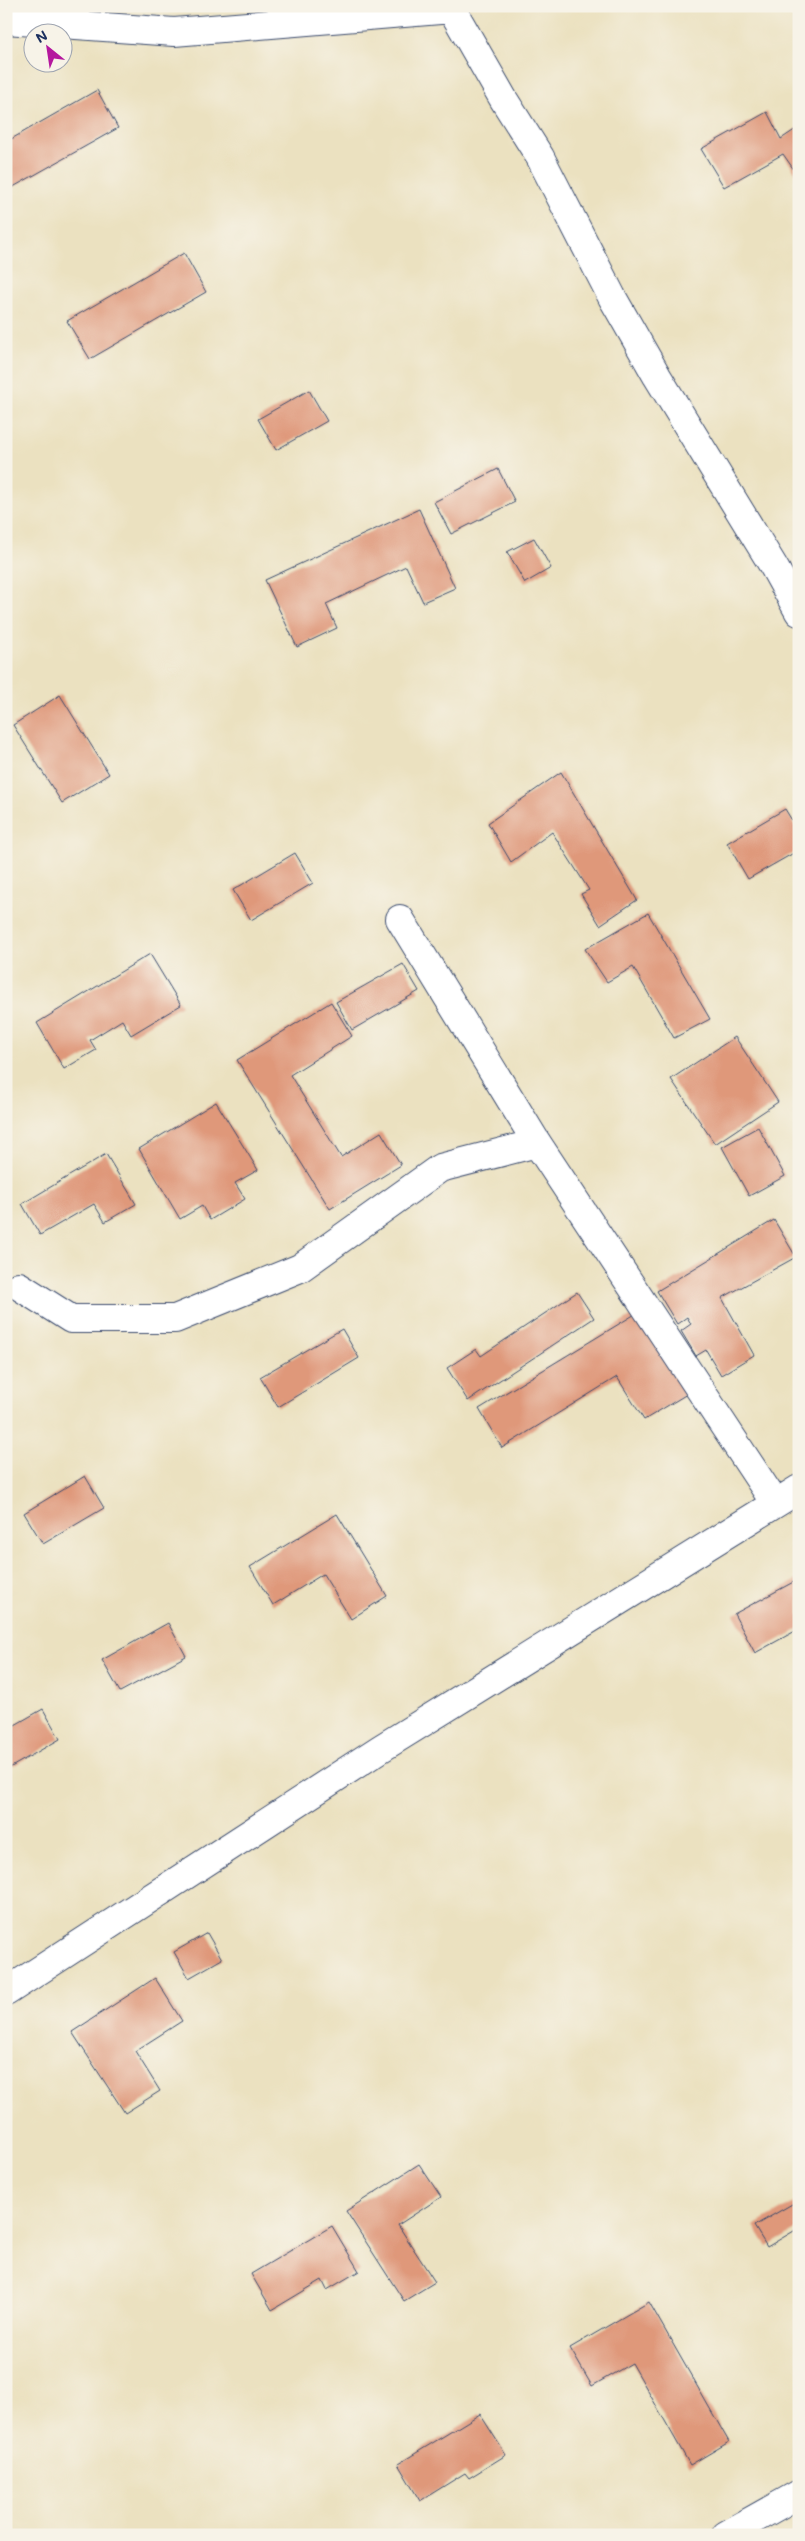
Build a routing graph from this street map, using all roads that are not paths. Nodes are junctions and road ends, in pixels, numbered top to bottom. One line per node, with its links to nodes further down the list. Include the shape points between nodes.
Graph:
1 (451, 8): 2 (street, via 174,32); 3 (street, via 540,157 657,376)
2 (6, 20)
3 (799, 612)
4 (400, 918): 5 (street)
5 (537, 1143): 6 (street, via 440,1168 300,1268 175,1319 71,1320); 8 (street)
6 (19, 1286)
7 (799, 1489): 8 (street)
8 (775, 1503): 9 (street, via 380,1749)
9 (6, 1992)
10 (799, 2494): 11 (street)
11 (726, 2535)

